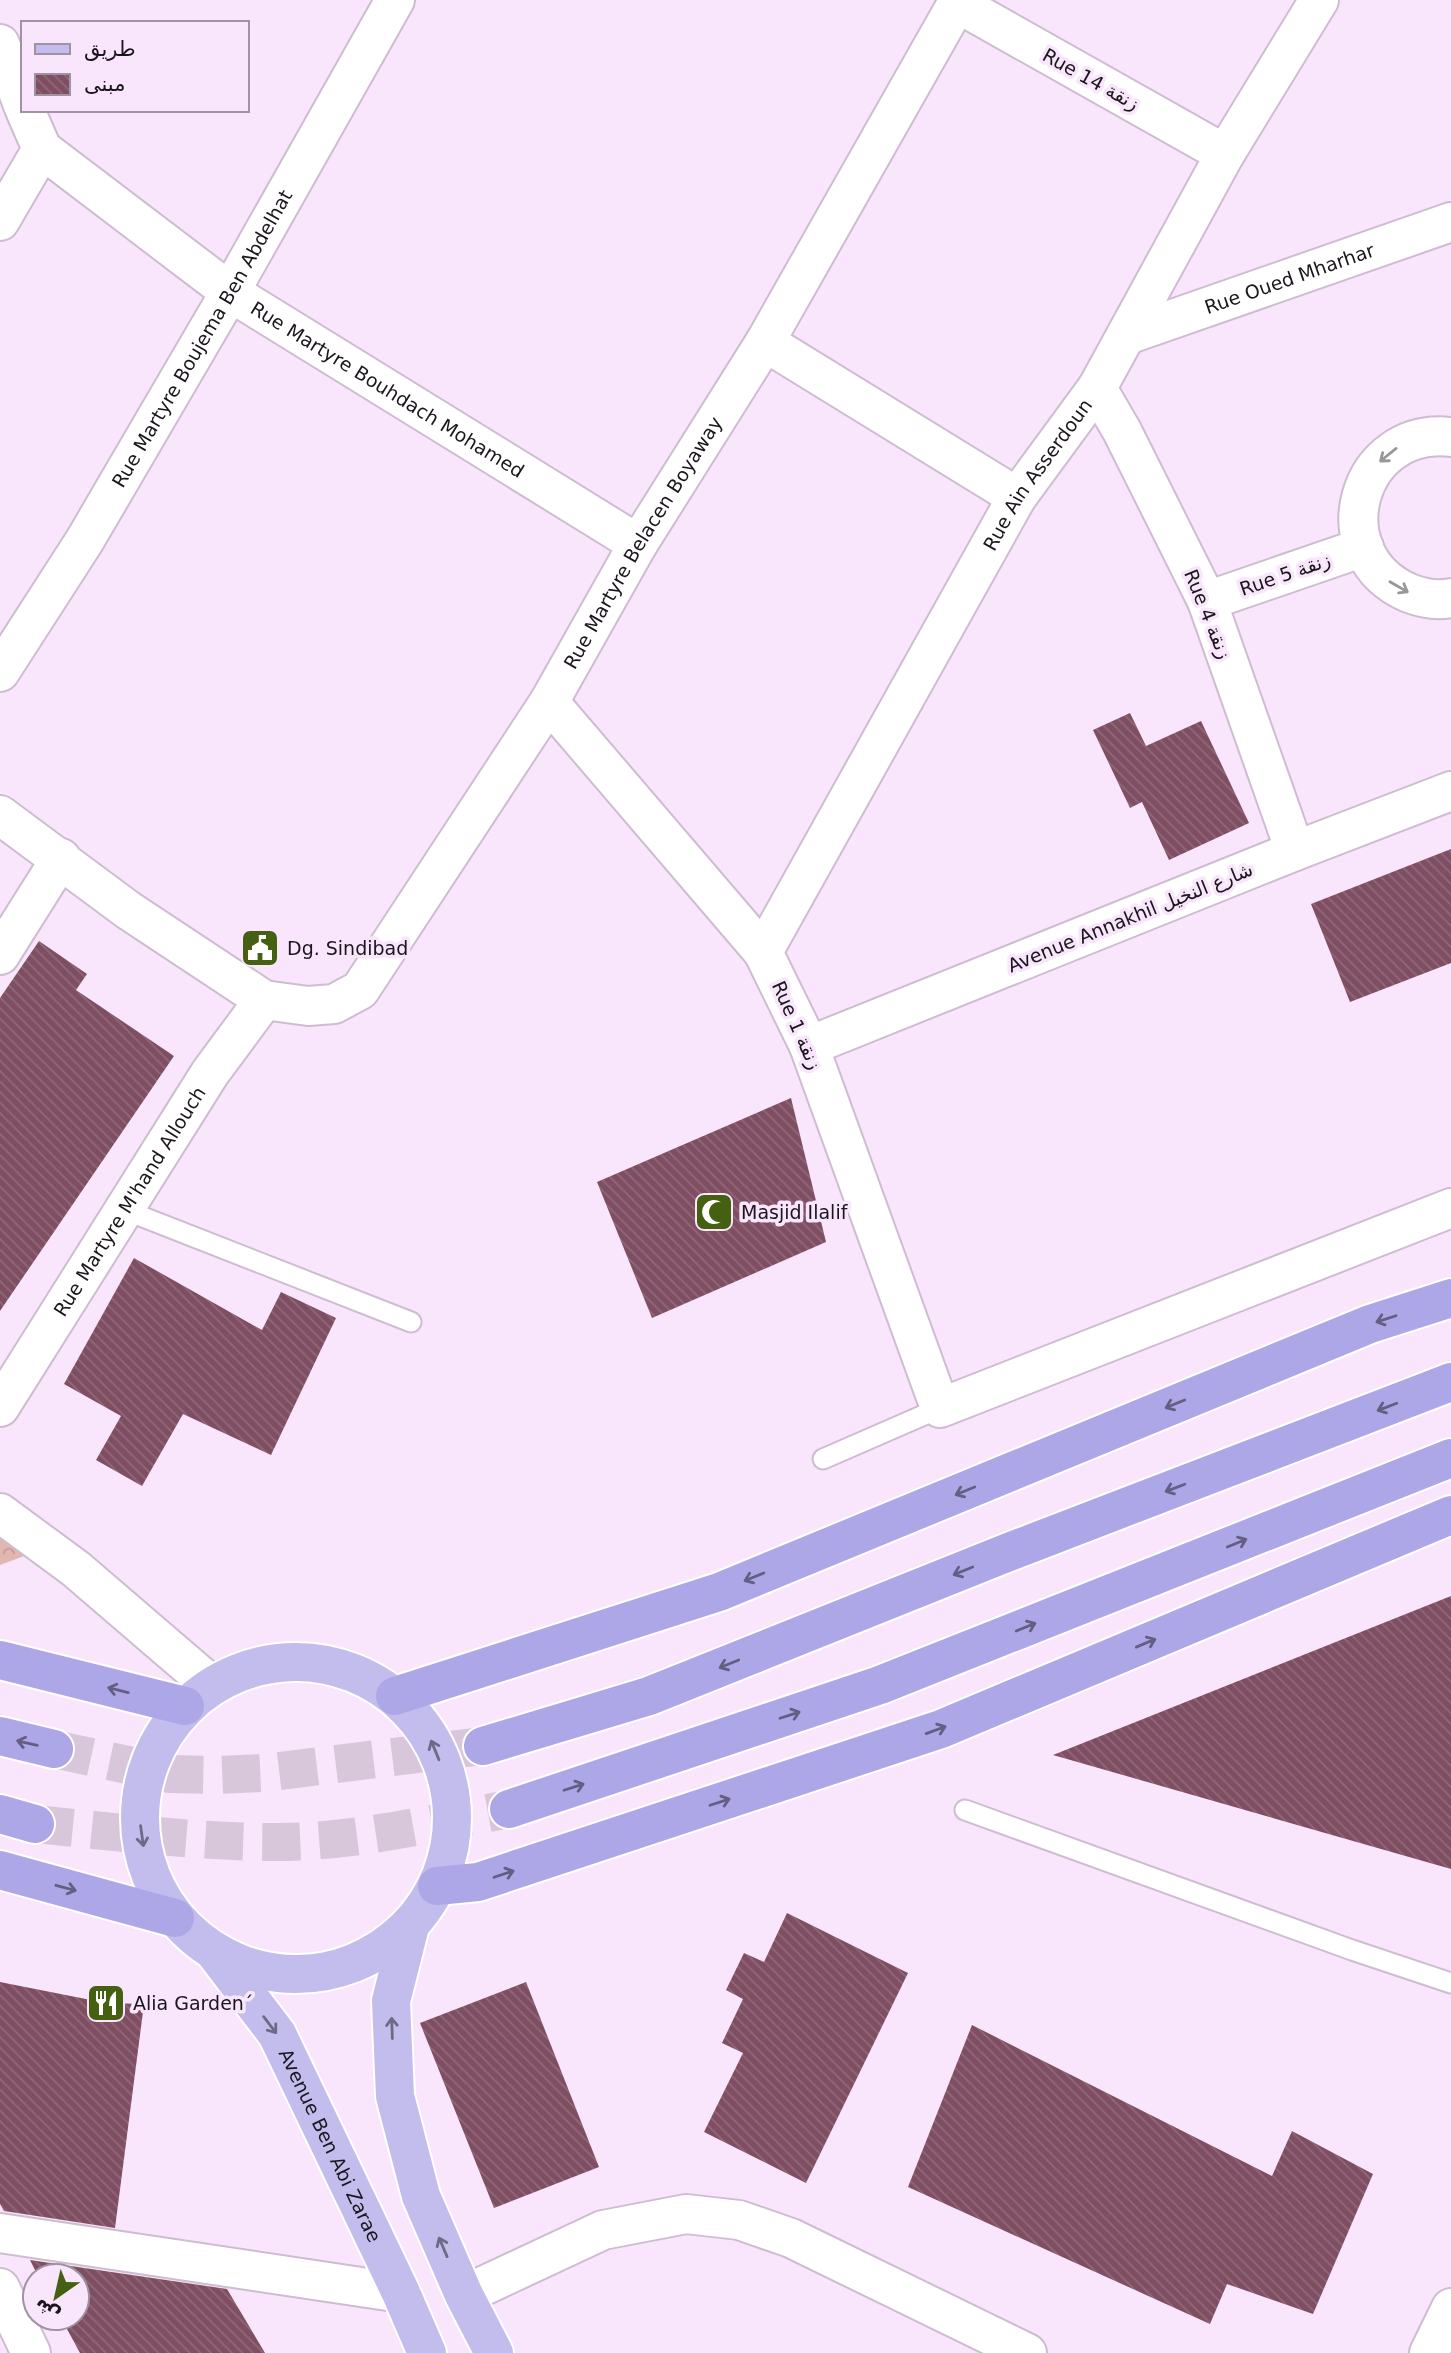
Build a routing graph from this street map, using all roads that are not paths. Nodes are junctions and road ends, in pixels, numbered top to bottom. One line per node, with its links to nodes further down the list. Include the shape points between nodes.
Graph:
1 (395, 0): 11 (street, Rue Martyre Boujema Ben Abdelhat)
2 (1319, 0): 8 (street, Rue Ain Asserdoun)
3 (958, 1): 8 (street, Rue 14 زنقة); 13 (street, Rue Martyre Belacen Boyaway)
4 (0, 44): 5 (street)
5 (21, 99)
6 (26, 112): 7 (street)
7 (42, 149): 9 (street); 11 (street, Rue Martyre Bouhdach Mohamed)
8 (1225, 154): 12 (street, Rue Ain Asserdoun)
9 (0, 221)
10 (1451, 222): 12 (street, Rue Oued Mharhar)
11 (230, 292): 17 (street, Rue Martyre Bouhdach Mohamed); 21 (street, Rue Martyre Boujema Ben Abdelhat, via 85,540)
12 (1127, 335): 14 (street, Rue Ain Asserdoun)
13 (765, 342): 16 (street); 17 (street, Rue Martyre Belacen Boyaway)
14 (1097, 388): 16 (street, Rue Ain Asserdoun); 20 (street, Rue 4 زنقة)
15 (1451, 437): 18 (street, one-way to 18, via 1410,440 1370,473 1360,496)
16 (1017, 497): 27 (street, Rue Ain Asserdoun)
17 (638, 544): 22 (street, Rue Martyre Belacen Boyaway)
18 (1363, 548): 19 (street, one-way to 19, via 1376,570 1396,587 1420,597); 20 (street, Rue 5 زنقة)
19 (1451, 598)
20 (1207, 601): 25 (street, Rue 4 زنقة)
21 (0, 672)
22 (549, 702): 27 (street, Rue 1 زنقة); 29 (street, Rue Martyre Belacen Boyaway, via 360,990 334,1004)
23 (1451, 791): 25 (street, Avenue Annakhil شارع النخيل)
24 (0, 815): 26 (street)
25 (1295, 851): 30 (street, Avenue Annakhil شارع النخيل)
26 (61, 858): 28 (street); 29 (street, via 128,910)
27 (763, 952): 30 (street, Rue 1 زنقة)
28 (0, 955)
29 (264, 1000): 32 (street, Rue Martyre M'hand Allouch, via 210,1073)
30 (809, 1046): 37 (street, Rue 1 زنقة)
31 (1451, 1208): 37 (street)
32 (125, 1210): 34 (lane); 36 (street, Rue Martyre M'hand Allouch)
33 (1451, 1298): 44 (highway, one-way to 44, via 1370,1324 719,1592)
34 (411, 1322)
35 (1451, 1382): 46 (highway, one-way to 46, via 649,1696)
36 (0, 1407)
37 (940, 1408): 39 (lane)
38 (1451, 1458): 48 (highway, one-way to 38, via 880,1685)
39 (823, 1459)
40 (0, 1513): 43 (street, via 76,1569)
41 (1451, 1515): 51 (highway, one-way to 41, via 478,1882 941,1729)
42 (0, 1660): 43 (highway, one-way to 42)
43 (198, 1696): 44 (main road, via 256,1665 305,1660 353,1671); 52 (main road, one-way to 52, via 157,1744 142,1787 140,1833 151,1878)
44 (395, 1696): 51 (main road, one-way to 44, via 452,1837 450,1784 430,1736)
45 (0, 1736): 47 (highway, one-way to 45)
46 (483, 1746)
47 (54, 1749)
48 (509, 1809)
49 (965, 1810): 55 (lane)
50 (0, 1870): 52 (highway, one-way to 52)
51 (437, 1886): 53 (main road)
52 (175, 1918): 54 (main road)
53 (410, 1926): 54 (main road, via 377,1953 338,1969 295,1974 253,1968); 59 (main road, one-way to 53, via 421,2196 395,2096 391,2001)
54 (214, 1951): 58 (main road, Avenue Ben Abi Zarae, one-way to 58, via 276,2034)
55 (1451, 1983)
56 (0, 2233): 58 (street)
57 (0, 2288): 62 (street)
58 (401, 2293): 63 (main road, Avenue Ben Abi Zarae)
59 (464, 2295): 61 (street, via 603,2230 686,2214 739,2220 791,2238); 64 (main road)
60 (1451, 2308): 66 (street)
61 (980, 2343): 65 (street)
62 (31, 2353)
63 (427, 2353)
64 (494, 2353)
65 (1027, 2353)
66 (1429, 2353)

